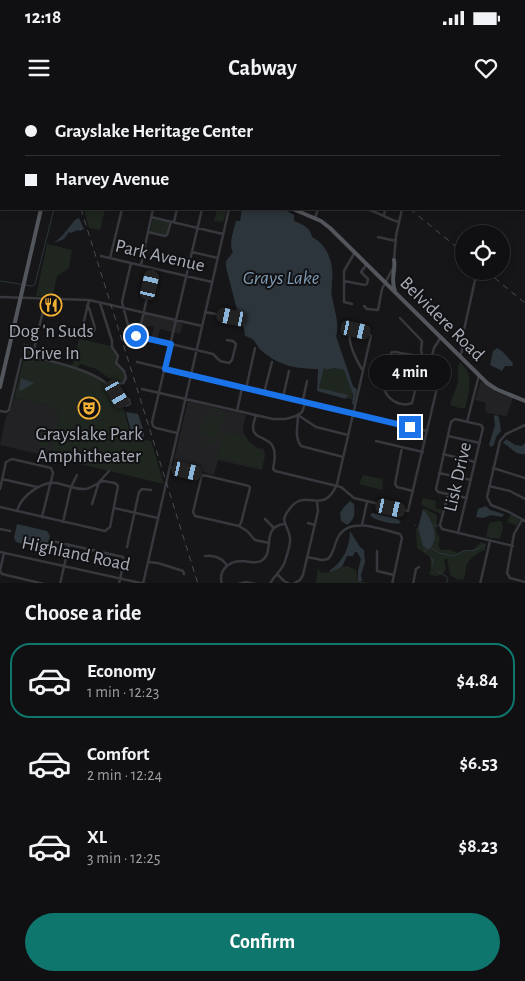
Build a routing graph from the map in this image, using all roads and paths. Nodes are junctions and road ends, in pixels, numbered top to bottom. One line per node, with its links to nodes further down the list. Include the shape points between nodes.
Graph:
1 (41, 210): 39 (main road)
2 (122, 210): 25 (street)
3 (153, 210): 13 (street)
4 (178, 210): 15 (street)
5 (202, 210): 17 (street)
6 (229, 210): 19 (street)
7 (296, 210): 14 (main road, Belvidere Road)
8 (318, 210): 14 (street)
9 (369, 210): 12 (street)
10 (385, 210): 12 (street)
11 (402, 210): 16 (street)
12 (384, 216): 16 (street)
13 (151, 217): 15 (street); 18 (street)
14 (315, 218): 23 (main road, Belvidere Road)
15 (173, 222): 17 (street); 18 (street, via 167,236)
16 (399, 222): 21 (street)
17 (198, 228): 19 (street); 22 (street)
18 (148, 232): 30 (street)
19 (223, 234): 26 (street)
20 (378, 237): 21 (street)
21 (396, 241): 27 (street)
22 (192, 252): 26 (street); 32 (street)
23 (355, 252): 29 (main road, Belvidere Road); 34 (street, via 345,268)
24 (102, 256): 25 (street, Park Avenue)
25 (110, 258): 28 (street, Park Avenue)
26 (218, 258): 35 (street)
27 (394, 260): 36 (street); 37 (main road, via 392,281)
28 (131, 263): 30 (street, Park Avenue); 46 (street)
29 (367, 264): 34 (street, via 361,272 368,284); 36 (main road, Belvidere Road)
30 (141, 265): 31 (street, Park Avenue)
31 (154, 268): 32 (street, Park Avenue); 47 (street)
32 (187, 276): 35 (street, Park Avenue); 51 (street)
33 (475, 280): 59 (street)
34 (344, 281): 43 (street, via 344,302)
35 (212, 282): 48 (street)
36 (386, 283): 37 (main road, Belvidere Road); 45 (street, via 378,310)
37 (396, 293): 54 (main road, Belvidere Road)
38 (0, 297): 39 (street)
39 (20, 297): 40 (street); 75 (main road)
40 (46, 298): 41 (street); 60 (street)
41 (89, 300): 42 (street); 44 (street)
42 (100, 303): 46 (street); 78 (street, via 112,348 118,356 116,363 126,378)
43 (352, 304)
44 (87, 306): 44 (street, via 83,325 85,329 94,331)
45 (364, 306)
46 (123, 307): 47 (street); 53 (street, via 130,330)
47 (144, 312): 51 (street); 53 (street)
48 (205, 312): 49 (street); 52 (street)
49 (232, 317)
50 (400, 318): 61 (street, via 421,339)
51 (177, 320): 52 (street); 56 (street)
52 (202, 326): 58 (street)
53 (138, 337): 56 (street)
54 (441, 337): 59 (main road, Belvidere Road); 62 (street)
55 (227, 340): 58 (street, via 236,344 229,363 213,354)
56 (171, 344): 58 (street); 67 (street)
57 (256, 348): 77 (street)
58 (196, 350): 71 (street)
59 (460, 356): 72 (main road, Belvidere Road)
60 (32, 358): 78 (street, via 89,373); 87 (street, via 24,356 22,359 10,408 6,412)
61 (423, 358): 62 (street); 70 (street, via 394,352 390,355); 70 (street, via 412,403 408,405 393,401 384,390)
62 (431, 360): 66 (street)
63 (444, 361): 66 (street)
64 (137, 362): 67 (street)
65 (272, 362): 81 (street)
66 (439, 365): 94 (street, via 441,373)
67 (165, 369): 71 (street); 80 (street)
68 (289, 371): 83 (street)
69 (363, 371): 69 (street, via 371,336 367,332 350,331 352,348); 89 (street)
70 (386, 374): 73 (street)
71 (190, 375): 76 (street); 84 (street)
72 (479, 375): 85 (main road, Belvidere Road, via 494,388); 92 (street)
73 (397, 376)
74 (307, 381): 86 (street)
75 (0, 387)
76 (242, 388): 77 (street); 88 (street)
77 (246, 388): 81 (street)
78 (112, 389): 82 (street)
79 (142, 389): 80 (street)
80 (159, 392): 84 (street); 95 (street, via 153,426)
81 (264, 393): 83 (street)
82 (117, 394): 82 (street, via 129,399 130,404 123,404)
83 (283, 397): 86 (street)
84 (185, 398): 88 (street); 95 (street)
85 (525, 401)
86 (304, 402): 89 (street); 91 (street, via 304,409)
87 (0, 410)
88 (237, 411): 90 (street)
89 (354, 413): 94 (street); 96 (street)
90 (256, 415): 91 (street, via 281,419); 116 (street, via 254,432 275,450 274,470)
91 (298, 415): 96 (street, via 316,427); 103 (street, via 297,434 301,446)
92 (467, 422): 97 (street, via 452,420); 99 (street, Lisk Drive, via 483,426)
93 (525, 425): 106 (street, via 502,439)
94 (427, 431): 101 (street)
95 (177, 433): 105 (street)
96 (348, 435): 103 (street)
97 (448, 436): 99 (street); 102 (street)
98 (376, 441): 100 (street)
99 (480, 443): 104 (street, Lisk Drive)
100 (402, 447): 101 (street); 122 (street, via 395,486)
101 (423, 452): 122 (street)
102 (443, 454): 104 (street); 108 (street)
103 (343, 457): 116 (street)
104 (475, 462): 113 (street, Lisk Drive)
105 (170, 467): 109 (street); 134 (street)
106 (493, 468): 111 (street); 117 (street)
107 (110, 471): 114 (street)
108 (439, 473): 113 (street); 123 (street, via 436,490)
109 (202, 474): 142 (street, via 194,515); 142 (street, via 250,487)
110 (77, 475): 118 (street)
111 (525, 478)
112 (2, 479): 115 (street, via 8,460 12,459 51,468); 119 (street); 120 (street)
113 (471, 480): 124 (street, Lisk Drive)
114 (99, 482): 118 (street, via 87,489); 128 (street); 130 (street, via 118,485)
115 (50, 484): 118 (street); 119 (street); 133 (street)
116 (336, 486): 126 (street, via 329,497); 127 (street)
117 (489, 486): 125 (street); 136 (street, via 488,502)
118 (71, 487): 137 (street)
119 (39, 488): 131 (street, via 22,499)
120 (0, 489)
121 (151, 490): 132 (street, via 140,490)
122 (414, 491): 127 (street, via 408,511)
123 (448, 494): 124 (street); 146 (street, via 440,524 441,528)
124 (467, 498): 146 (street, Lisk Drive)
125 (525, 499)
126 (317, 502): 139 (street, via 304,500 295,503 286,514); 140 (street)
127 (367, 502): 141 (street)
128 (92, 504)
129 (0, 507): 131 (street)
130 (114, 508): 132 (street); 137 (street, via 108,530)
131 (17, 511): 133 (street)
132 (135, 513): 134 (street); 152 (street)
133 (42, 517): 137 (street)
134 (158, 518): 158 (street)
135 (265, 519): 143 (street)
136 (524, 520): 151 (street, via 514,534)
137 (63, 522)
138 (308, 523): 140 (street)
139 (284, 524): 143 (street); 163 (street, via 290,542 284,564)
140 (315, 525): 157 (street)
141 (362, 525): 157 (street, via 341,532 328,559); 164 (street, via 401,534)
142 (239, 526): 149 (street, via 255,540)
143 (274, 528): 149 (street)
144 (0, 529): 145 (street)
145 (10, 531)
146 (458, 534): 148 (street)
147 (52, 541): 150 (street)
148 (490, 541): 151 (street); 177 (street)
149 (269, 543): 160 (street, via 266,556 261,561 239,561)
150 (69, 545): 159 (street); 165 (street, via 124,558)
151 (513, 546): 166 (street, via 508,575)
152 (127, 547)
153 (377, 551): 164 (street, via 376,570)
154 (0, 552): 155 (street, Highland Road)
155 (4, 552): 159 (street, Highland Road); 167 (street, via 2,574)
156 (205, 556): 160 (street, via 224,560)
157 (307, 556): 174 (street, via 302,578)
158 (148, 562): 162 (street, via 183,571); 170 (street)
159 (64, 566): 165 (street, Highland Road); 168 (street)
160 (227, 566): 171 (street, via 221,572)
161 (419, 567): 176 (street)
162 (184, 574)
163 (277, 574): 172 (street); 173 (street)
164 (394, 575): 175 (street)
165 (120, 578): 169 (street); 170 (street, Highland Road)
166 (525, 582)
167 (40, 583)
168 (60, 583)
169 (119, 583)
170 (144, 583)
171 (222, 583)
172 (271, 583)
173 (289, 583)
174 (294, 583)
175 (392, 583)
176 (414, 583)
177 (480, 583)

